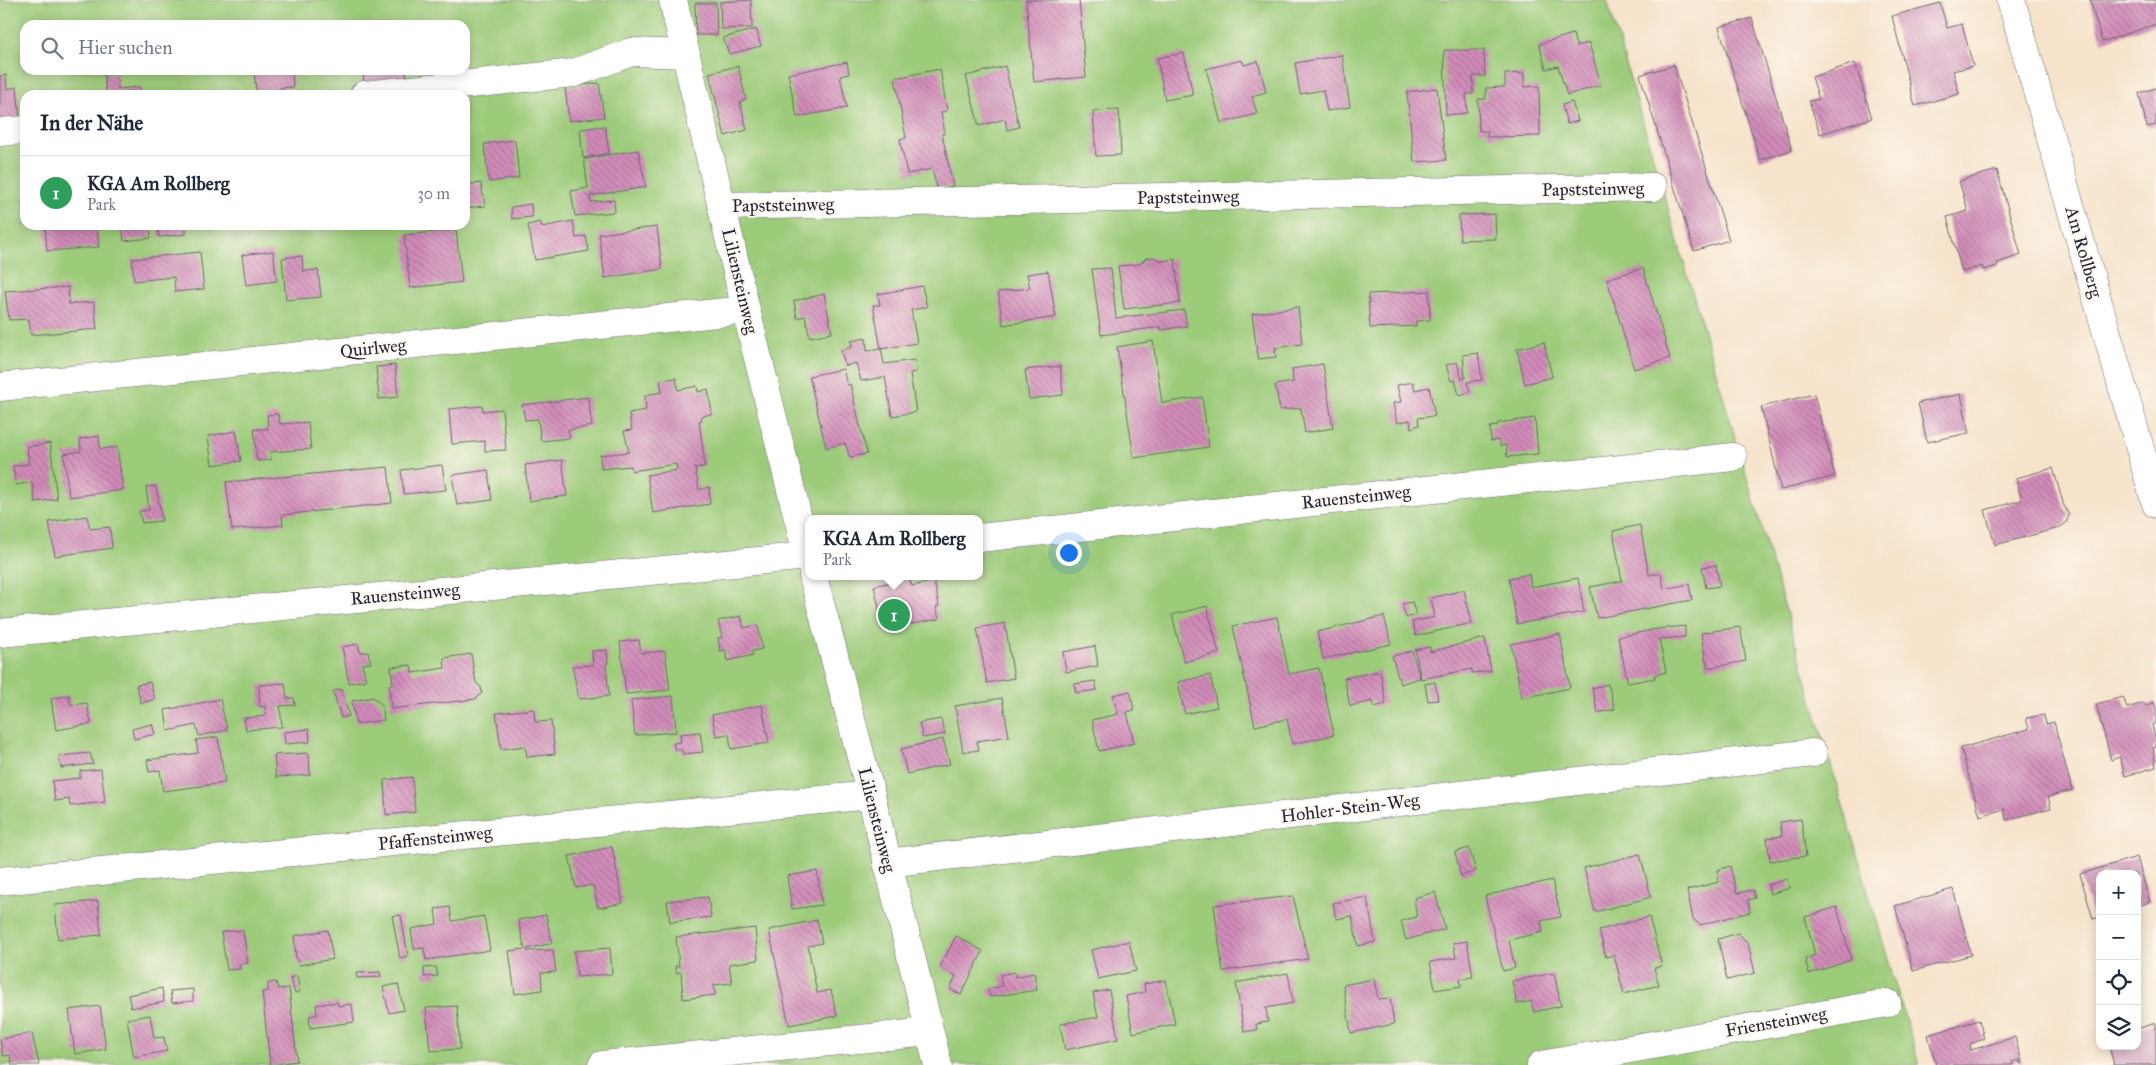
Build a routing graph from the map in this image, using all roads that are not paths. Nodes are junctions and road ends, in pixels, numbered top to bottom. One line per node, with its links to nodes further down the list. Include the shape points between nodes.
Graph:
1 (672, 0): 3 (street, Liliensteinweg)
2 (2011, 0): 12 (street, Am Rollberg)
3 (686, 54): 4 (street, via 631,52 574,73); 8 (street, Liliensteinweg)
4 (412, 90)
5 (20, 130): 6 (street)
6 (0, 132)
7 (1653, 187): 8 (street, Papststeinweg)
8 (722, 206): 9 (street, Liliensteinweg)
9 (746, 310): 10 (street, Quirlweg); 14 (street, Liliensteinweg)
10 (0, 387)
11 (1734, 457): 13 (street, Rauensteinweg)
12 (2156, 504)
13 (983, 538)
14 (805, 542)
15 (805, 562): 17 (street, Rauensteinweg)
16 (815, 580): 19 (street, Liliensteinweg)
17 (0, 633)
18 (1813, 753): 20 (street, Hohler-Stein-Weg)
19 (871, 795): 20 (street, Liliensteinweg); 21 (street, Pfaffensteinweg)
20 (887, 863): 23 (street, Liliensteinweg)
21 (0, 880)
22 (1887, 1003): 24 (street, Friensteinweg)
23 (929, 1032): 25 (street); 26 (street, Liliensteinweg)
24 (1669, 1054): 27 (street, Friensteinweg)
25 (602, 1065)
26 (938, 1065)
27 (1541, 1065)

